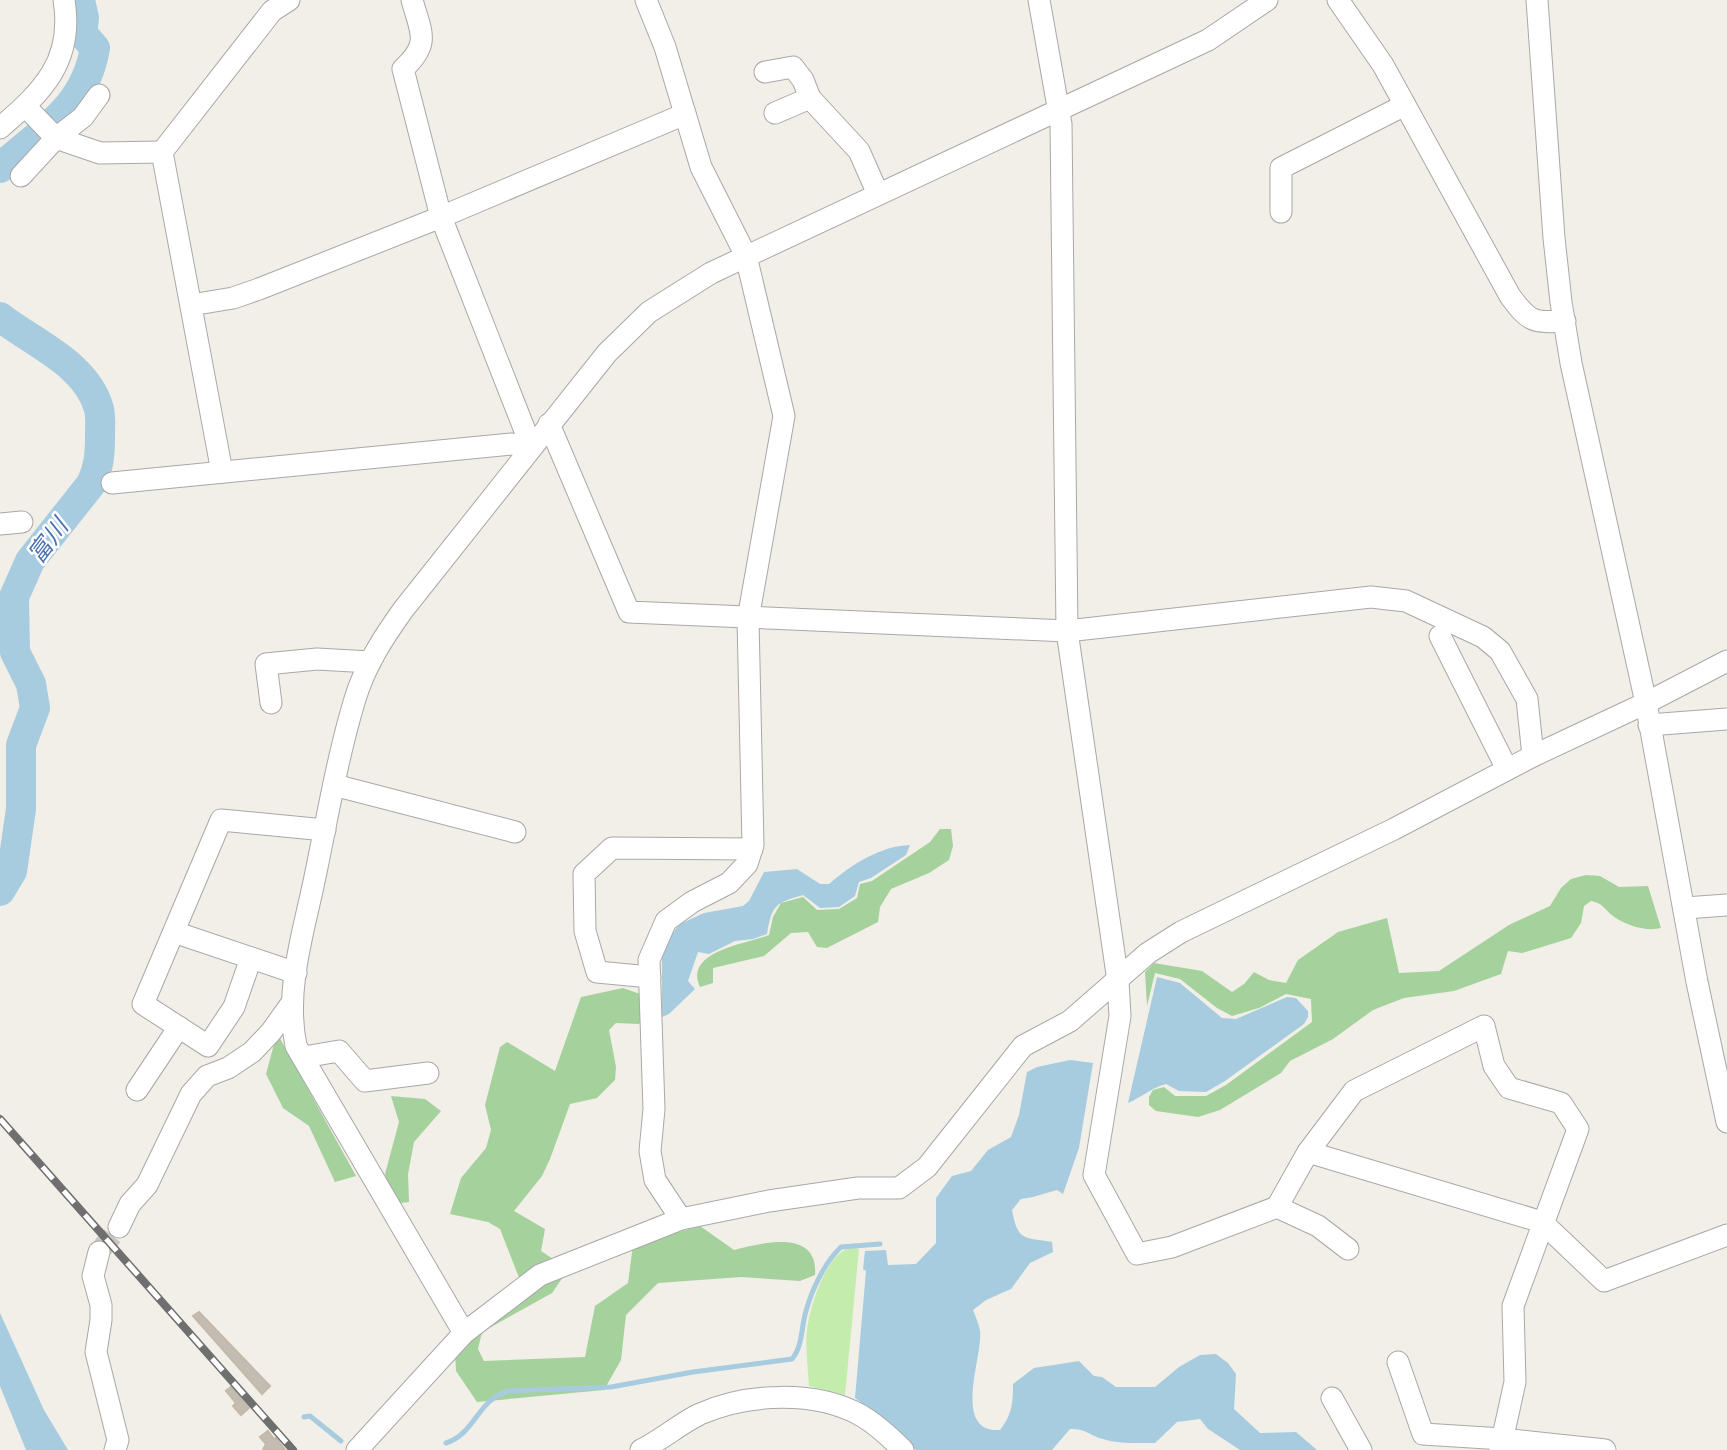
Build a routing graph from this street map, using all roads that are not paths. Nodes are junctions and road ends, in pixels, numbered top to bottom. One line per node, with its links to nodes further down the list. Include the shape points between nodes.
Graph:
1 (64, 0): 13 (street, via 67,29 61,57)
2 (289, 0): 19 (street, via 272,11)
3 (412, 0): 23 (street, via 423,38 418,54 403,69)
4 (646, 0): 16 (street)
5 (1040, 0): 14 (street)
6 (1267, 0): 14 (street, via 1208,40)
7 (1338, 0): 12 (street)
8 (1537, 0): 26 (street)
9 (765, 72): 11 (street, via 793,67)
10 (99, 95): 18 (street, via 83,117)
11 (810, 98): 15 (street); 21 (street, via 859,151)
12 (1405, 105): 22 (street, via 1280,168); 26 (street, via 1524,315 1541,323)
13 (27, 108): 17 (street); 18 (street)
14 (1058, 111): 21 (street); 34 (street)
15 (775, 113)
16 (685, 114): 23 (street); 24 (street, via 701,167)
17 (0, 128)
18 (54, 136): 19 (street, via 100,153); 20 (street)
19 (162, 152): 25 (street)
20 (21, 176)
21 (878, 194): 24 (street)
22 (1281, 212)
23 (441, 217): 25 (street, via 259,289); 28 (street)
24 (746, 256): 27 (street, via 649,312 607,353); 33 (street, via 784,416)
25 (191, 305): 29 (street)
26 (1565, 321): 39 (street)
27 (549, 425): 28 (street); 33 (street, via 629,612)
28 (531, 446): 29 (street, via 511,444); 37 (street, via 402,610)
29 (222, 472): 30 (street)
30 (112, 483)
31 (22, 522): 32 (street)
32 (0, 524)
33 (748, 619): 34 (street); 47 (street)
34 (1067, 631): 42 (street, via 1371,597 1406,601 1483,637 1500,651 1527,699); 54 (street)
35 (1440, 636): 43 (street)
36 (1727, 661): 39 (street)
37 (370, 662): 38 (street, via 317,659 266,664); 44 (street)
38 (271, 703)
39 (1646, 703): 41 (street); 42 (street)
40 (1727, 719): 41 (street)
41 (1649, 725): 49 (street)
42 (1533, 756): 43 (street)
43 (1507, 769): 54 (street, via 1181,932 1148,953)
44 (334, 785): 45 (street); 46 (street)
45 (325, 830): 50 (street, via 221,820); 52 (street)
46 (515, 832)
47 (751, 849): 53 (street, via 747,864 729,883 666,921 649,960); 53 (street, via 612,848 584,874 584,931 597,972)
48 (1727, 905): 49 (street)
49 (1685, 908): 60 (street)
50 (174, 932): 51 (street); 56 (street, via 144,1004)
51 (251, 958): 52 (street); 56 (street, via 234,1007 208,1045)
52 (296, 973): 55 (street)
53 (650, 977): 63 (street, via 654,1109 650,1151 655,1180)
54 (1118, 981): 62 (street, via 1120,1016 1094,1175 1137,1254 1172,1247); 63 (street, via 1070,1021 1023,1046 927,1167 900,1188 858,1188)
55 (291, 1004): 57 (street, via 296,1046); 65 (street, via 252,1052 207,1076 191,1094 146,1185)
56 (179, 1027): 59 (street)
57 (303, 1057): 58 (street, via 339,1051 365,1081); 69 (street)
58 (428, 1073)
59 (137, 1090)
60 (1727, 1122)
61 (1308, 1152): 62 (street); 64 (street); 64 (street, via 1354,1091 1484,1026 1494,1066 1509,1087 1561,1104 1578,1129)
62 (1277, 1207): 67 (street, via 1318,1226)
63 (681, 1219): 69 (street, via 540,1275)
64 (1542, 1222): 66 (street, via 1604,1281); 72 (street, via 1513,1306 1515,1382)
65 (119, 1227)
66 (1727, 1235)
67 (1348, 1249)
68 (99, 1252): 73 (street, via 93,1276 101,1305 96,1352 118,1440)
69 (464, 1333): 74 (street)
70 (1398, 1362): 72 (street, via 1423,1434)
71 (1332, 1398): 77 (street)
72 (1501, 1444): 78 (street)
73 (115, 1450)
74 (357, 1450)
75 (641, 1450): 76 (street, via 713,1409 778,1398 839,1406 862,1416)
76 (904, 1450)
77 (1361, 1450)
78 (1605, 1450)

